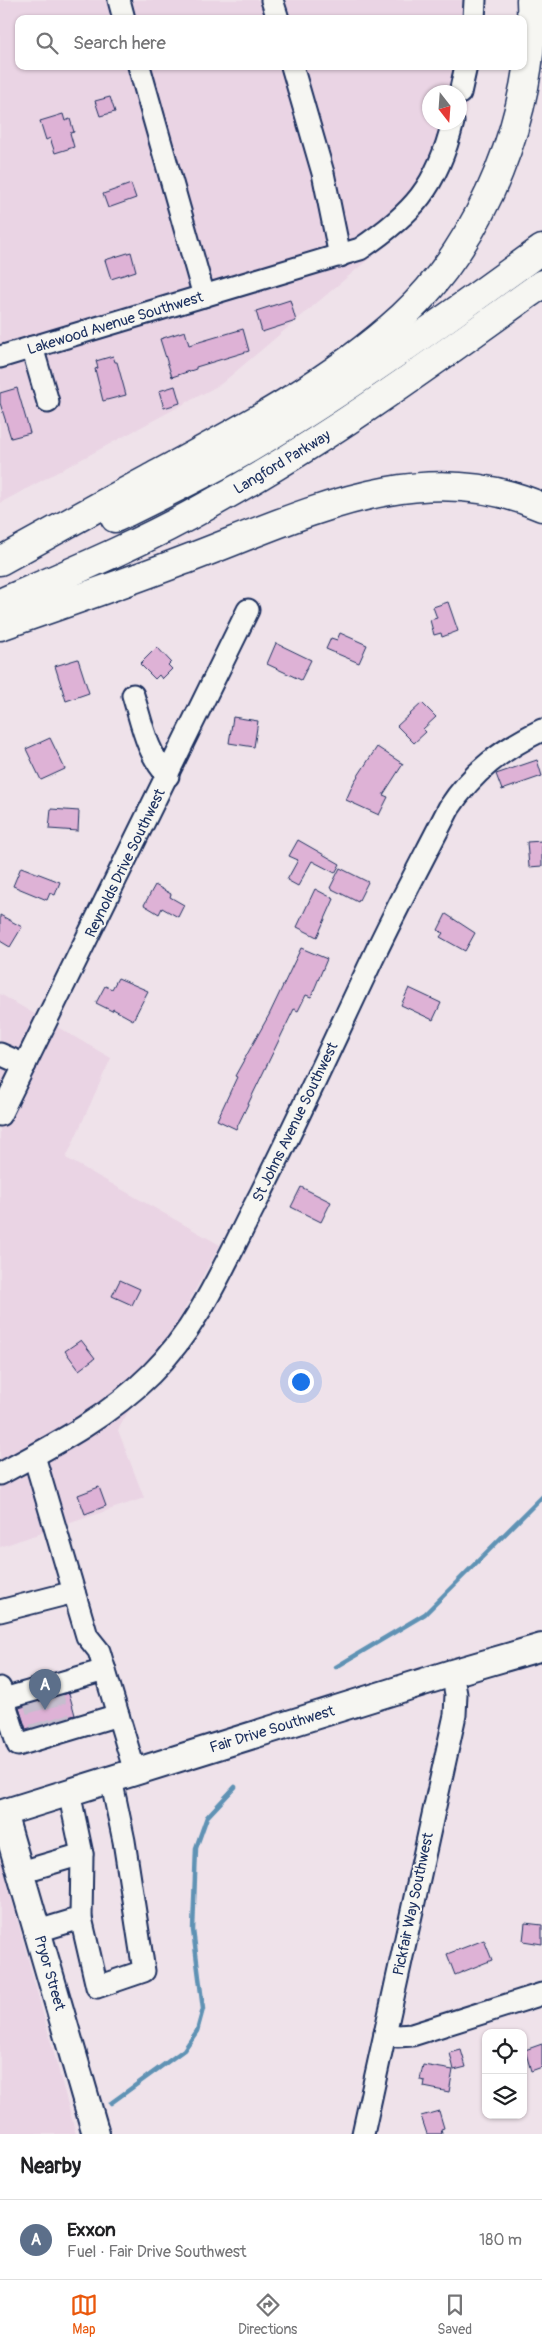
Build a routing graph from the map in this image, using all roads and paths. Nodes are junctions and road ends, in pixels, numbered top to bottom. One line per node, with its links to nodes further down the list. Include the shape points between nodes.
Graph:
1 (119, 0): 5 (street)
2 (272, 0): 6 (street)
3 (475, 0): 7 (street)
4 (531, 0): 8 (highway)
5 (123, 15)
6 (277, 15)
7 (474, 15)
8 (527, 68)
9 (140, 70): 18 (street)
10 (293, 70): 16 (street, via 323,173)
11 (465, 70): 13 (street)
12 (527, 70): 23 (highway, via 518,115 501,166 479,214 456,252 403,316 325,376 240,431)
13 (462, 85)
14 (449, 130): 16 (street, via 435,176 416,205 360,249)
15 (542, 249): 24 (highway, Langford Parkway, via 417,340 248,449 189,482 103,523)
16 (340, 256): 18 (street, Lakewood Avenue Southwest)
17 (542, 284): 25 (highway, Langford Parkway, via 413,377 280,464 148,537)
18 (204, 296): 19 (street, Lakewood Avenue Southwest)
19 (32, 347): 20 (street, Lakewood Avenue Southwest); 21 (street)
20 (0, 357)
21 (48, 402)
22 (542, 508): 27 (highway, via 506,494 461,485 395,488 335,505)
23 (0, 561)
24 (0, 566)
25 (0, 603)
26 (248, 610): 30 (street, Reynolds Drive Southwest)
27 (0, 626)
28 (133, 695): 30 (street, via 150,751)
29 (542, 730): 34 (street, St Johns Avenue Southwest, via 489,761 462,788 449,808 373,958 300,1116 203,1307 180,1342 117,1406)
30 (168, 776): 32 (street, Reynolds Drive Southwest)
31 (0, 1054): 32 (street)
32 (25, 1065): 33 (street, Reynolds Drive Southwest)
33 (0, 1115)
34 (34, 1456): 35 (street, St Johns Avenue Southwest); 36 (street)
35 (0, 1474)
36 (74, 1592): 37 (street); 39 (street, via 87,1636 99,1651)
37 (0, 1612)
38 (542, 1648): 40 (main road, Fair Drive Southwest)
39 (105, 1670): 41 (street); 42 (street)
40 (452, 1673): 43 (main road, Fair Drive Southwest); 51 (street, Pickfair Way Southwest, via 456,1694 455,1716)
41 (1, 1696): 42 (street, via 18,1745)
42 (118, 1715): 43 (street)
43 (123, 1776): 44 (main road, Fair Drive Southwest); 48 (street, via 124,1841 144,1971 97,1987)
44 (69, 1792): 45 (main road, Fair Drive Southwest); 46 (street)
45 (1, 1809): 47 (main road, Pryor Street)
46 (82, 1854): 47 (street); 48 (street)
47 (21, 1872): 49 (main road, Pryor Street)
48 (81, 1918): 49 (street)
49 (38, 1931): 52 (main road, Pryor Street)
50 (542, 1994): 51 (street, via 412,2035)
51 (385, 2033): 53 (street, Pickfair Way Southwest)
52 (96, 2134)
53 (363, 2134)

